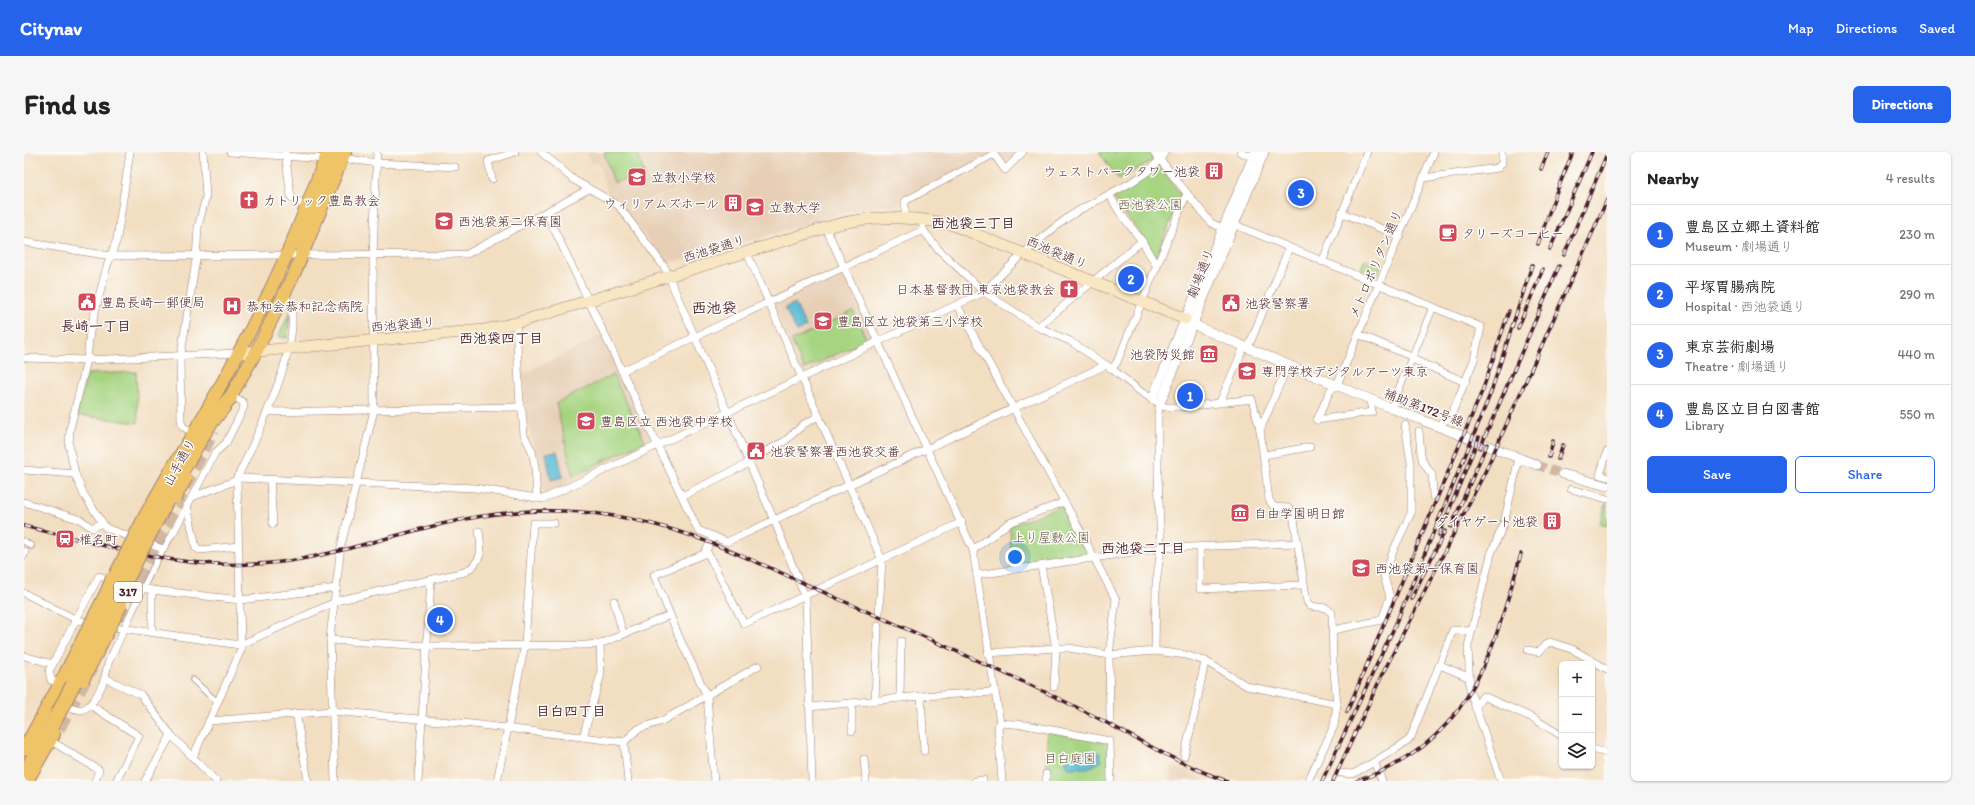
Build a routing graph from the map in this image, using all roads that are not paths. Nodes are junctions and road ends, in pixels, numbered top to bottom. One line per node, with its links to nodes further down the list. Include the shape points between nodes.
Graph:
1 (130, 152): 42 (street, via 118,239)
2 (203, 152): 43 (street, via 206,196 198,227)
3 (230, 152): 15 (street)
4 (377, 152): 19 (street)
5 (515, 152): 22 (street, via 488,161)
6 (541, 152): 23 (street, via 574,180)
7 (1023, 152): 29 (street, via 1005,170 994,154 905,201)
8 (1154, 152): 18 (street)
9 (1165, 152): 18 (street)
10 (1240, 152): 17 (street)
11 (1264, 152): 31 (street, 劇場通り)
12 (1368, 152): 28 (street)
13 (1434, 152): 21 (street, メトロポリタン通り)
14 (1502, 152): 21 (street, via 1502,163 1498,168)
15 (285, 154): 16 (street); 26 (street, via 292,197)
16 (335, 155): 19 (street); 26 (main road, 山手通り / 317); 40 (highway, via 312,211)
17 (1254, 155): 33 (street, 劇場通り)
18 (1160, 160): 24 (street); 25 (street, via 1158,164)
19 (377, 163): 20 (street); 41 (street)
20 (455, 167)
21 (1424, 178): 34 (street, メトロポリタン通り)
22 (492, 179)
23 (589, 189): 27 (street); 48 (street, via 618,205)
24 (1187, 193): 33 (street, via 1211,223); 47 (street)
25 (1110, 196): 35 (street); 39 (street, via 1098,199 1072,215)
26 (305, 206): 44 (main road, 山手通り / 317)
27 (546, 212): 41 (street, via 467,254); 53 (street)
28 (1342, 213): 34 (street); 45 (street)
29 (905, 217): 30 (main road, 西池袋通り); 32 (main road, 西池袋通り, via 864,219)
30 (923, 224): 39 (main road, 西池袋通り, via 953,225); 46 (street); 51 (street, via 938,249)
31 (1234, 224): 33 (street); 37 (street); 58 (street, 劇場通り)
32 (826, 228): 38 (main road, 西池袋通り); 46 (street)
33 (1223, 228): 58 (street, 劇場通り)
34 (1400, 236): 50 (street, メトロポリタン通り)
35 (1142, 241): 47 (street); 49 (street)
36 (24, 242): 42 (street)
37 (1289, 248): 45 (street); 65 (street)
38 (747, 253): 48 (main road, 西池袋通り); 54 (street)
39 (1023, 253): 49 (main road, 西池袋通り); 51 (street)
40 (302, 254): 41 (street); 44 (street); 52 (main road)
41 (373, 255): 63 (street)
42 (110, 256): 43 (street); 72 (street, via 90,331)
43 (196, 256): 44 (street); 69 (street)
44 (286, 256): 68 (main road, 山手通り / 317)
45 (1322, 262): 50 (street)
46 (844, 267): 54 (street); 64 (street)
47 (1157, 267): 55 (street)
48 (669, 276): 53 (main road, 西池袋通り); 62 (street)
49 (1092, 282): 55 (main road, 西池袋通り); 60 (street)
50 (1380, 285): 57 (street); 61 (street, メトロポリタン通り)
51 (984, 292): 56 (street); 60 (street)
52 (284, 295): 66 (street, via 290,300 292,308); 67 (main road)
53 (589, 300): 59 (main road, 西池袋通り); 75 (street)
54 (768, 302): 62 (street); 76 (street)
55 (1142, 302): 58 (main road, 西池袋通り); 74 (street, via 1117,362)
56 (957, 305): 64 (street); 84 (street)
57 (1433, 307): 71 (street); 77 (street, via 1481,327 1474,360)
58 (1189, 321): 65 (street, 補助第172号線); 81 (street, 劇場通り)
59 (516, 323): 63 (main road, 西池袋通り, via 473,332); 83 (street)
60 (1038, 327): 74 (street, via 1070,341)
61 (1358, 334): 71 (street); 78 (street, メトロポリタン通り)
62 (694, 338): 75 (street); 88 (street)
63 (374, 341): 66 (main road, 西池袋通り); 86 (street)
64 (878, 342): 76 (street); 97 (street)
65 (1246, 347): 73 (street, 補助第172号線); 82 (street)
66 (288, 349): 67 (main road, 西池袋通り); 87 (street)
67 (256, 352): 68 (main road, 西池袋通り); 79 (main road)
68 (238, 353): 69 (street); 94 (main road, 山手通り / 317)
69 (181, 356): 72 (street); 94 (street, via 181,421 183,427)
70 (24, 358): 72 (street)
71 (1412, 358): 77 (street); 85 (street)
72 (87, 360): 104 (street, via 70,434 69,446)
73 (1288, 365): 78 (street, 補助第172号線); 92 (street)
74 (1109, 367): 81 (street, via 1126,382); 84 (street)
75 (622, 371): 95 (street)
76 (801, 377): 88 (street); 89 (street)
77 (1465, 382): 90 (street, via 1450,418)
78 (1337, 385): 80 (street, 補助第172号線); 80 (street, メトロポリタン通り, via 1330,391 1317,420 1372,412)
79 (230, 396): 106 (highway); 116 (street, via 243,402 244,407 226,442 215,453)
80 (1370, 400): 85 (street, 補助第172号線)
81 (1156, 401): 82 (street, via 1169,408); 135 (street)
82 (1220, 402): 92 (street, via 1252,399)
83 (520, 407): 86 (street); 117 (street, via 524,435 532,451)
84 (1013, 408): 97 (street); 120 (street)
85 (1390, 408): 100 (street, 補助第172号線)
86 (374, 410): 87 (street); 110 (street)
87 (269, 412): 108 (street)
88 (727, 412): 95 (street); 101 (street)
89 (819, 416): 101 (street, via 804,424 785,441); 111 (street)
90 (1442, 422)
91 (1406, 425): 159 (street, via 1411,463 1411,513 1384,576 1390,597 1382,620)
92 (1260, 430): 99 (street)
93 (1420, 431): 115 (street, via 1421,454 1432,475)
94 (194, 433): 106 (main road, 山手通り / 317)
95 (658, 445): 114 (street); 117 (street, via 544,499)
96 (1310, 447): 99 (street)
97 (927, 448): 111 (street); 123 (street)
98 (1607, 452): 107 (street, via 1600,475)
99 (1264, 455): 131 (street, via 1269,500 1274,507 1290,510)
100 (1519, 458): 102 (street, 補助第172号線); 160 (street, via 1504,523 1491,554)
101 (749, 462): 114 (street); 122 (street)
102 (1537, 465)
103 (24, 470): 104 (street)
104 (75, 474): 124 (street, via 84,495)
105 (1563, 474): 112 (street)
106 (178, 475): 143 (main road, 山手通り / 317, bridge); 194 (main road, 山手通り / 317, bridge); 199 (highway, bridge)
107 (1607, 477)
108 (237, 479): 109 (street); 116 (street); 133 (street)
109 (270, 479): 110 (street); 126 (street)
110 (356, 482): 117 (street, via 475,488); 147 (street, via 341,546)
111 (849, 485): 122 (street); 140 (street)
112 (1607, 486)
113 (1570, 489): 118 (street)
114 (682, 496): 129 (street, via 698,530)
115 (1434, 496)
116 (192, 497): 121 (street)
117 (537, 498)
118 (1607, 499)
119 (24, 502): 124 (street, via 82,520 92,528)
120 (1064, 502): 137 (street, via 1009,523); 139 (street)
121 (187, 505): 128 (street); 133 (street, via 196,548 200,550)
122 (774, 520): 129 (street, via 727,542); 150 (street)
123 (962, 522): 137 (street); 140 (street)
124 (102, 523): 136 (street, via 115,532)
125 (554, 523): 165 (street, via 533,523)
126 (272, 524)
127 (479, 531): 144 (street, via 480,556 476,565 465,572)
128 (173, 533): 136 (street)
129 (714, 536): 138 (street)
130 (24, 541): 132 (street)
131 (1298, 543): 134 (street); 145 (street)
132 (31, 546)
133 (239, 546): 151 (street)
134 (1200, 547): 135 (street); 145 (street, via 1200,589)
135 (1161, 548): 139 (street); 171 (street, via 1156,584)
136 (163, 549): 146 (street)
137 (973, 550): 142 (street)
138 (707, 552): 150 (street, via 743,624); 155 (street, via 654,575)
139 (1095, 558): 141 (street); 173 (street, via 1116,600)
140 (882, 560): 150 (street); 154 (street)
141 (1041, 566): 142 (street); 169 (street)
142 (977, 575): 172 (street)
143 (114, 578): 182 (main road, 山手通り / 317, bridge); 199 (highway, bridge, via 98,621)
144 (431, 580): 152 (street); 168 (street)
145 (1304, 585): 159 (street, via 1310,606 1326,608 1332,613)
146 (143, 588): 148 (street); 156 (street, via 99,576); 158 (street)
147 (337, 588): 151 (street); 152 (street)
148 (152, 590): 151 (street); 161 (street)
149 (24, 594): 156 (street)
150 (806, 596): 195 (street)
151 (240, 600): 167 (street)
152 (335, 602): 163 (street); 167 (street)
153 (614, 602): 162 (street)
154 (879, 613)
155 (670, 615): 162 (street); 186 (street)
156 (77, 620): 158 (street); 176 (street)
157 (878, 626): 189 (street)
158 (124, 629): 161 (street); 181 (street, via 108,663)
159 (1333, 630): 192 (street)
160 (1472, 631): 177 (street, via 1453,630); 180 (street, via 1468,646)
161 (152, 633): 167 (street)
162 (623, 634): 166 (street)
163 (330, 640): 168 (street); 197 (street)
164 (901, 641): 188 (street)
165 (525, 644): 166 (street); 168 (street); 204 (street)
166 (600, 644): 209 (street, via 601,674)
167 (240, 645): 190 (street, via 241,650)
168 (428, 646): 200 (street)
169 (1056, 648): 172 (street); 173 (street); 184 (street)
170 (1528, 650): 179 (street, via 1539,652 1550,642 1572,649)
171 (1155, 651): 173 (street); 175 (street, via 1186,655)
172 (988, 653): 185 (street)
173 (1109, 655): 202 (street)
174 (24, 656): 176 (street)
175 (1205, 661): 192 (street, via 1247,686); 216 (street)
176 (53, 664): 182 (street, via 49,671 51,680)
177 (1440, 665): 180 (street); 219 (street, via 1411,737)
178 (758, 666): 186 (street)
179 (1607, 669)
180 (1468, 677): 196 (street)
181 (105, 678): 193 (street); 208 (street, via 141,695)
182 (62, 680): 206 (main road, 山手通り / 317)
183 (193, 680): 190 (street)
184 (1054, 687)
185 (994, 692): 187 (street); 203 (street, via 997,695)
186 (707, 696): 211 (street, via 662,721 638,729); 234 (street)
187 (921, 696): 188 (street); 214 (street)
188 (900, 698): 189 (street)
189 (875, 700): 191 (street)
190 (217, 702): 201 (street)
191 (852, 703): 195 (street); 205 (street)
192 (1337, 704): 240 (street, via 1334,726)
193 (90, 705): 194 (street, via 81,710); 226 (street, via 139,736)
194 (69, 707): 210 (main road, 山手通り / 317)
195 (809, 707): 235 (street)
196 (1475, 708): 207 (street, via 1483,696 1533,718); 242 (street)
197 (332, 711): 198 (street); 200 (street); 230 (street)
198 (296, 712): 201 (street); 229 (street)
199 (54, 715): 220 (highway); 222 (highway)
200 (423, 719): 204 (street); 231 (street)
201 (208, 721): 217 (street)
202 (1110, 721)
203 (1000, 723): 238 (street, via 998,727); 239 (street, via 1026,725 1110,741)
204 (508, 729): 209 (street); 232 (street)
205 (852, 731)
206 (28, 734): 212 (main road, 山手通り / 317)
207 (1559, 734)
208 (170, 735): 217 (street); 227 (street)
209 (583, 737): 211 (street)
210 (51, 741): 224 (main road, 山手通り / 317); 225 (street, via 99,770)
211 (624, 742): 233 (street)
212 (24, 749)
213 (1595, 750): 215 (street)
214 (924, 751)
215 (1607, 753)
216 (1184, 756)
217 (193, 757): 228 (street)
218 (864, 759): 236 (street)
219 (1374, 762): 221 (street, via 1353,774); 241 (street)
220 (24, 763)
221 (1341, 773)
222 (24, 774)
223 (983, 780): 237 (street)
224 (27, 781)
225 (94, 781)
226 (116, 781)
227 (145, 781)
228 (216, 781)
229 (308, 781)
230 (335, 781)
231 (418, 781)
232 (497, 781)
233 (628, 781)
234 (714, 781)
235 (812, 781)
236 (866, 781)
237 (975, 781)
238 (1002, 781)
239 (1111, 781)
240 (1308, 781)
241 (1382, 781)
242 (1501, 781)

